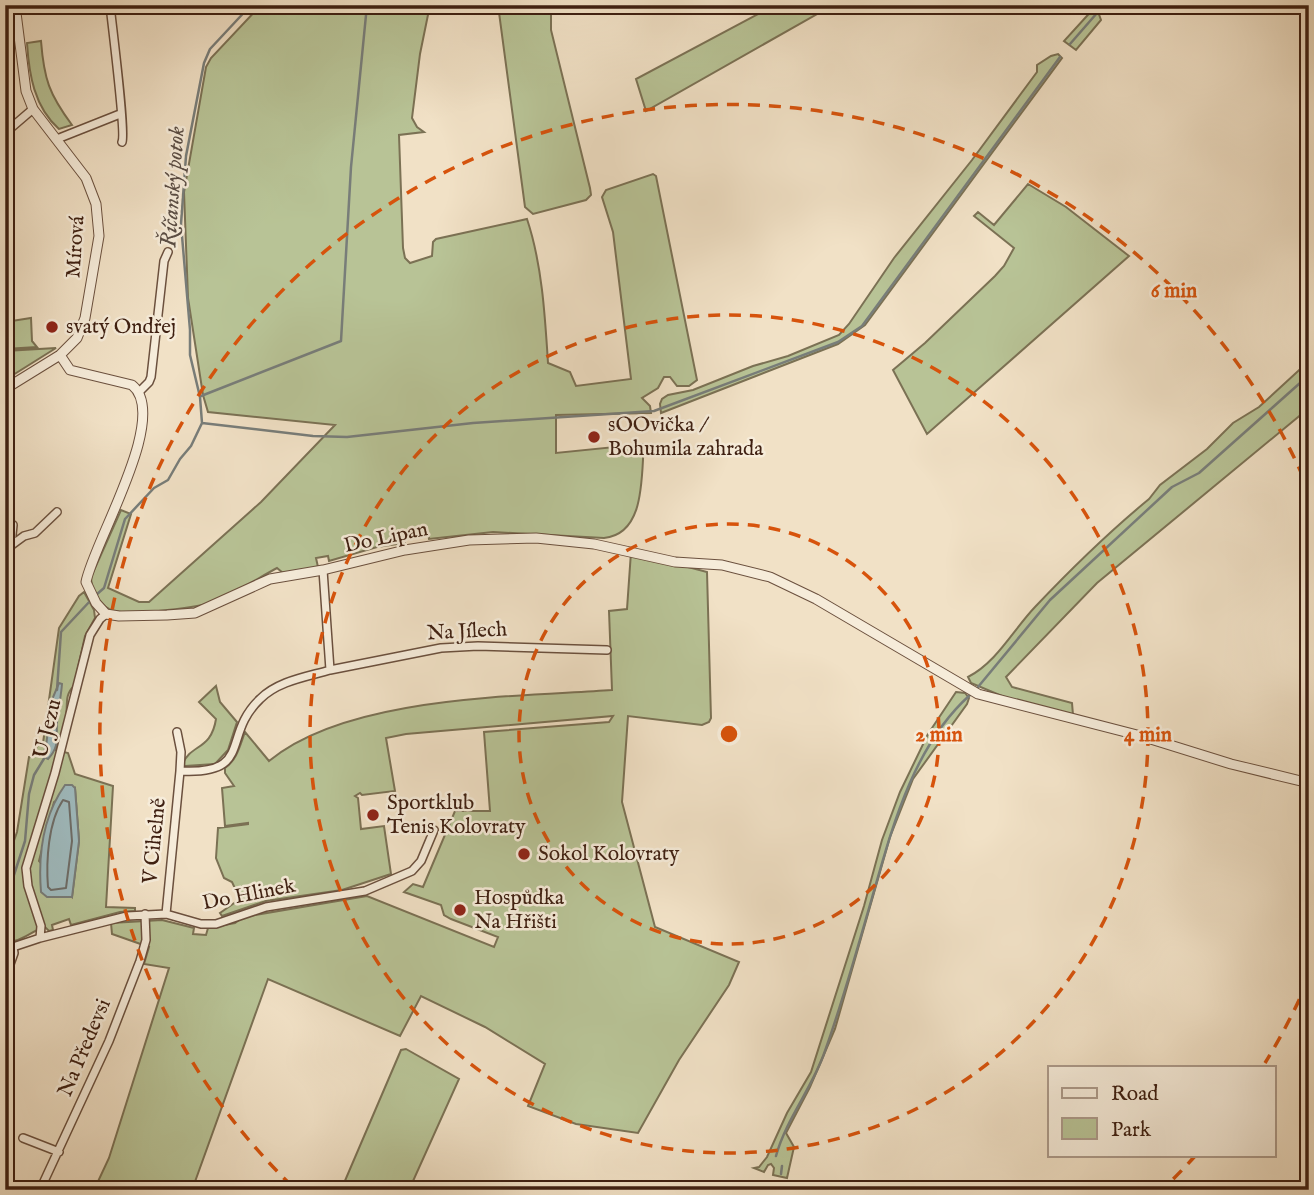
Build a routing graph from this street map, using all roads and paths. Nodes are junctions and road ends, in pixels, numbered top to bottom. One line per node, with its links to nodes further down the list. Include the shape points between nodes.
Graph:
1 (15, 5): 3 (street, Mírová, via 23,76)
2 (110, 5): 4 (street)
3 (33, 108): 5 (street); 6 (street, Mírová)
4 (120, 114): 6 (street); 7 (street)
5 (5, 133)
6 (57, 139): 9 (street, Mírová, via 86,178 99,226 81,330)
7 (122, 142)
8 (168, 252): 11 (street, via 149,382)
9 (60, 355): 10 (street, Mírová); 11 (street, via 70,370 129,384)
10 (5, 388)
11 (139, 391): 16 (street, via 144,408 136,452 86,582)
12 (57, 512): 14 (street, via 35,533)
13 (13, 525): 14 (street)
14 (8, 548)
15 (323, 570): 16 (street, Do Lipan, via 270,579 195,612); 18 (street); 21 (street, Do Lipan, via 377,555 469,540 536,538 594,544 675,562 722,565 770,577 816,599 978,694)
16 (106, 614): 25 (street, U Jezu, via 90,635 26,867)
17 (607, 650): 18 (street, Na Jílech, via 441,648)
18 (330, 670): 20 (street, V Cihelně, via 288,682 261,698 240,728 233,753 220,768 203,773)
19 (177, 732): 20 (street, V Cihelně)
20 (180, 771): 23 (street, V Cihelně)
21 (1309, 783)
22 (434, 830): 23 (street, Do Hlinek, via 412,871 365,891 266,907 216,923 201,924)
23 (166, 914): 24 (street, Do Hlinek)
24 (145, 915): 25 (street, Do Hlinek); 29 (street, Na Předevsi, via 146,940 140,961)
25 (40, 938): 26 (street, Do Hlinek)
26 (8, 947): 27 (street, via 14,953)
27 (5, 978)
28 (23, 1138): 29 (street)
29 (59, 1152): 30 (street, Na Předevsi)
30 (40, 1190)

